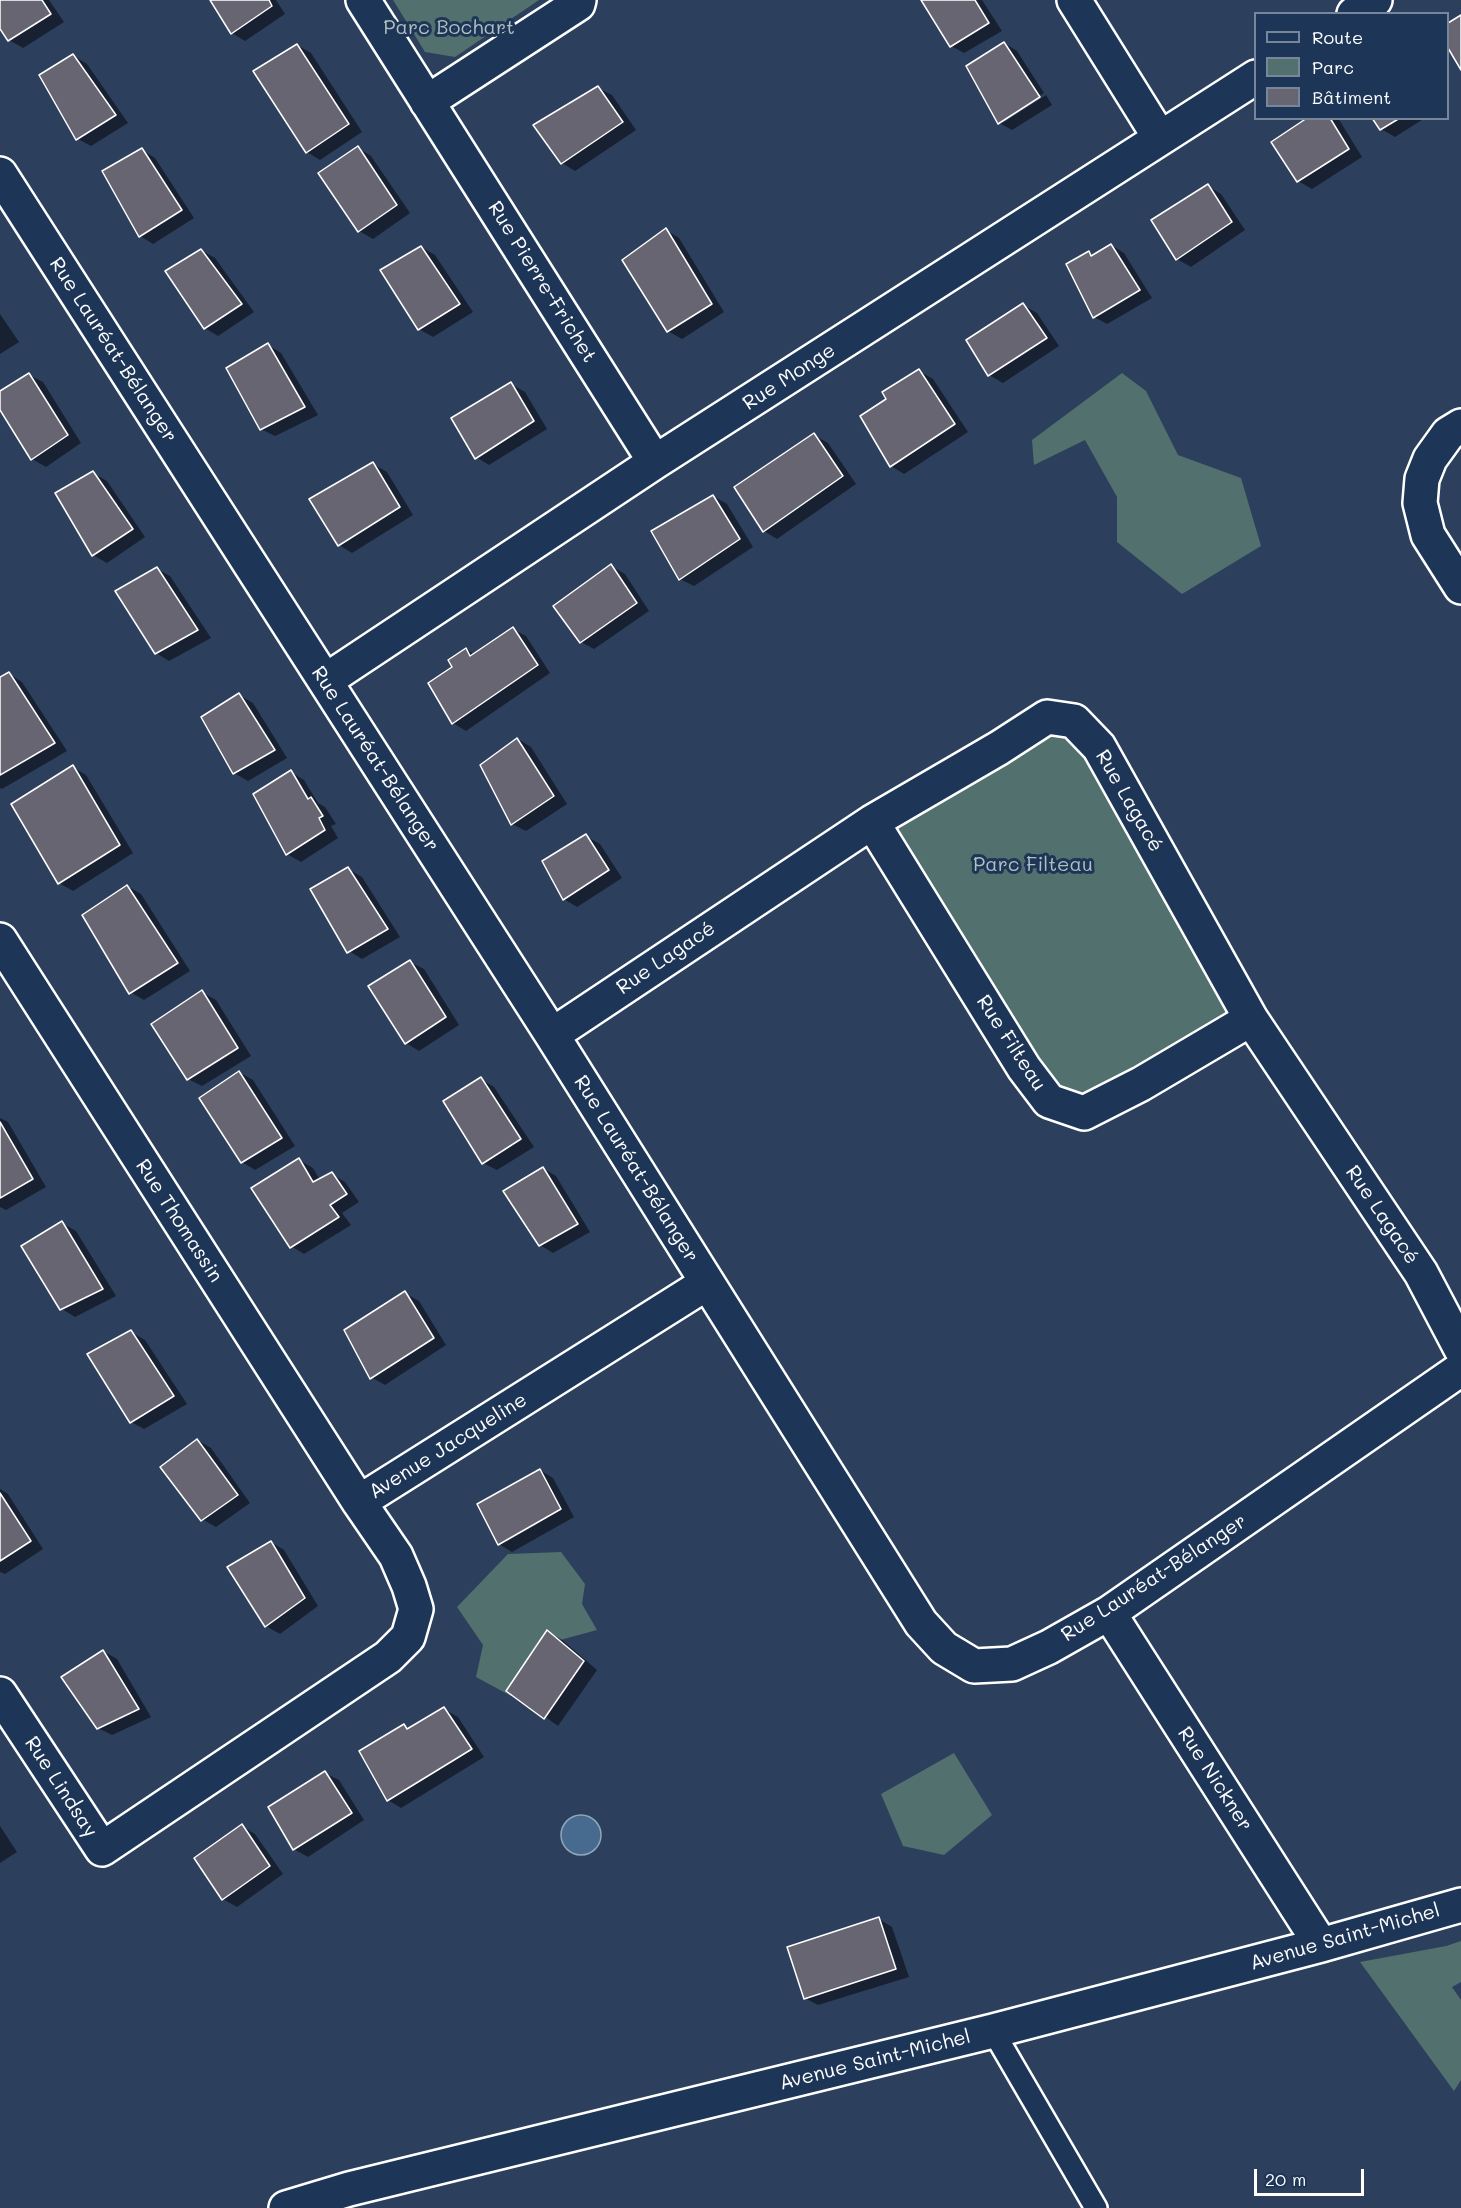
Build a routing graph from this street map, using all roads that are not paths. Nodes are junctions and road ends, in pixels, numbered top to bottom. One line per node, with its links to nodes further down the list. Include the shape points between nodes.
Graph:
1 (363, 0): 7 (street, Rue Pierre-Frichet)
2 (579, 0): 7 (street)
3 (1074, 0): 8 (street)
4 (1375, 0): 5 (street)
5 (1357, 12)
6 (1254, 78): 8 (street, Rue Monge)
7 (427, 102): 11 (street, Rue Pierre-Frichet)
8 (1160, 138): 11 (street, Rue Monge)
9 (0, 174): 13 (street, Rue Lauréat-Bélanger)
10 (1461, 426): 12 (street, via 1448,434 1430,459 1422,479 1420,503 1428,535)
11 (656, 462): 13 (street, Rue Monge)
12 (1461, 587)
13 (325, 681): 17 (street, Rue Lauréat-Bélanger)
14 (872, 822): 16 (street, Rue Filteau, via 1024,1068 1049,1101 1084,1113); 16 (street, Rue Lagacé, via 1047,717 1074,721 1099,747); 17 (street, Rue Lagacé)
15 (0, 940): 21 (street, Rue Thomassin)
16 (1251, 1019): 19 (street, Rue Lagacé, via 1421,1273)
17 (552, 1035): 18 (street, Rue Lauréat-Bélanger)
18 (708, 1283): 21 (street, Avenue Jacqueline); 22 (street, Rue Lauréat-Bélanger, via 921,1623 944,1648 974,1666 1012,1664)
19 (1461, 1349)
20 (1461, 1370): 22 (street, Rue Lauréat-Bélanger)
21 (359, 1502): 24 (street, Avenue Jacqueline, via 396,1556 409,1586 416,1609 408,1637 388,1657)
22 (1109, 1613): 26 (street, Rue Nickner)
23 (0, 1694): 24 (street, Rue Lindsay)
24 (102, 1849)
25 (1461, 1905): 26 (street, Avenue Saint-Michel)
26 (1321, 1945): 27 (street, Avenue Saint-Michel)
27 (993, 2031): 28 (street, Avenue Saint-Michel, via 349,2189); 29 (lane)
28 (286, 2208)
29 (1096, 2208)

